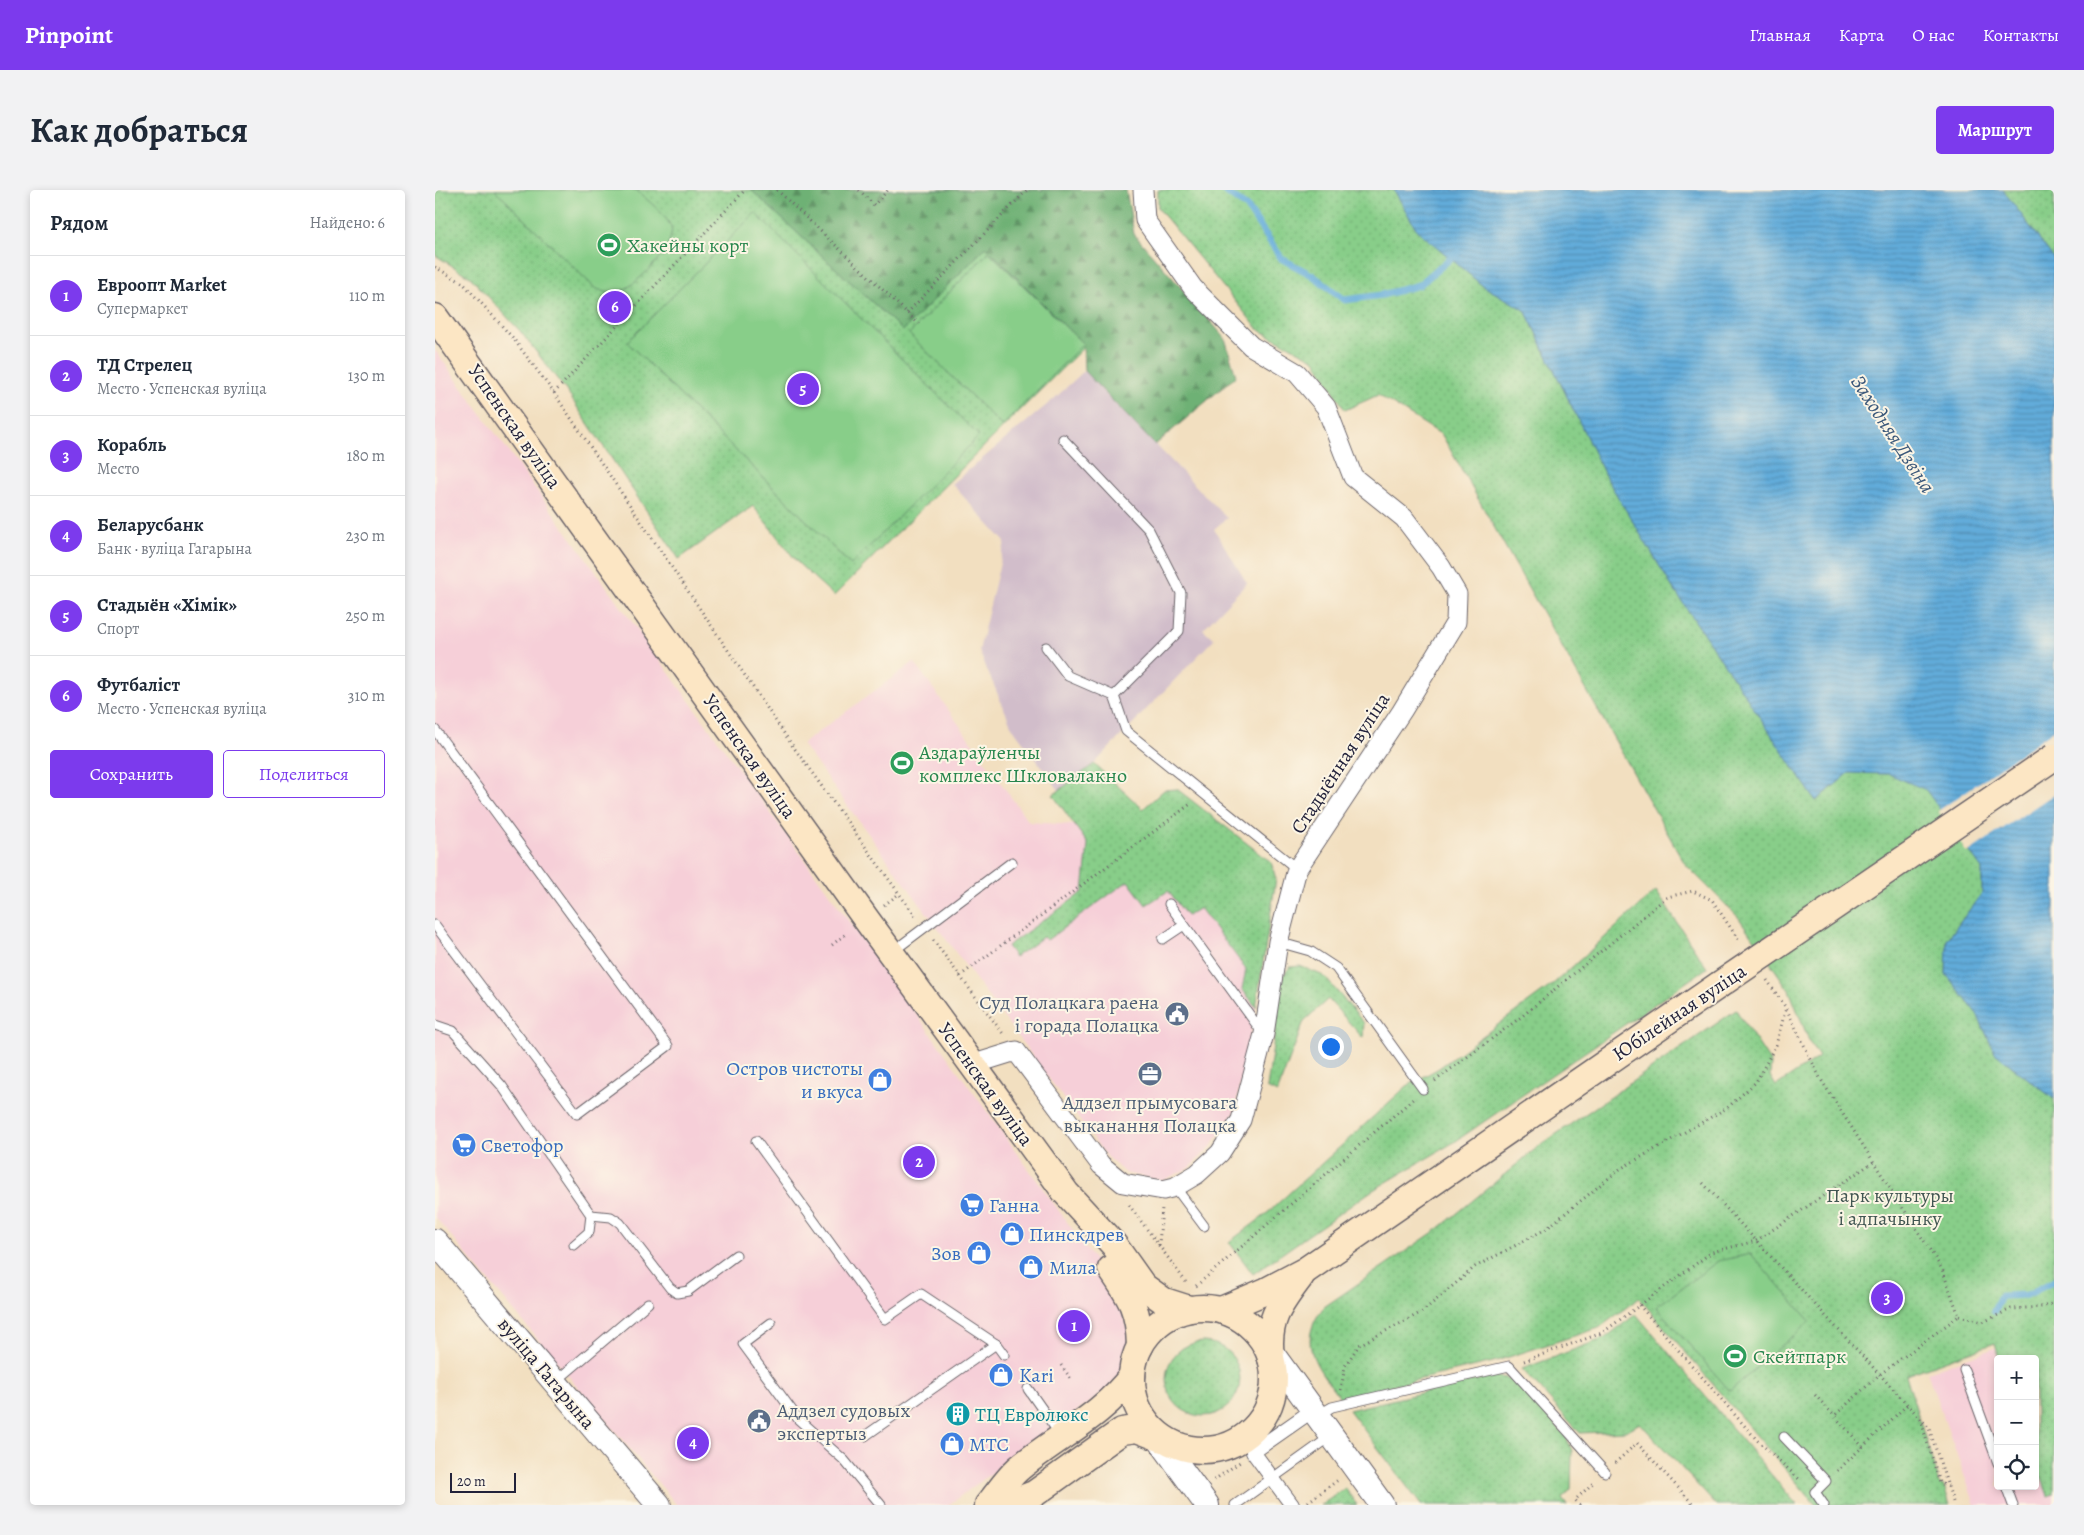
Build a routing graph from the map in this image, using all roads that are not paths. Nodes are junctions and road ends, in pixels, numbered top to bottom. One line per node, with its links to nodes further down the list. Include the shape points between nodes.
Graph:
1 (1143, 190): 9 (street, Стадыённая вуліца, via 1145,220 1193,288 1251,346 1297,373 1326,407 1353,477 1404,518 1457,594 1455,622 1402,711)
2 (435, 317): 15 (main road, Успенская вуліца)
3 (1063, 439): 5 (lane, via 1149,530 1181,593 1179,631)
4 (1046, 647): 5 (lane, via 1068,676)
5 (1114, 696): 9 (lane, via 1125,731)
6 (435, 730): 11 (lane, via 668,1046 577,1114)
7 (2054, 757): 28 (main road, Юбілейная вуліца, bridge)
8 (1012, 862): 15 (lane)
9 (1297, 869): 14 (street, Стадыённая вуліца)
10 (1169, 904): 12 (lane)
11 (435, 925)
12 (1184, 925): 13 (lane); 17 (lane)
13 (1163, 939)
14 (1277, 942): 17 (street, Стадыённая вуліца); 19 (lane, via 1310,951 1336,968)
15 (891, 953): 18 (main road, Успенская вуліца)
16 (435, 1024): 23 (lane, via 453,1031 502,1086)
17 (1264, 1034): 21 (street, Стадыённая вуліца, via 1241,1120 1220,1153 1197,1174)
18 (971, 1065): 21 (street, via 1016,1051 1101,1165 1123,1183); 22 (main road, Успенская вуліца)
19 (1423, 1089)
20 (757, 1142): 33 (lane, via 885,1319 921,1294)
21 (1169, 1189): 24 (lane)
22 (1066, 1193): 30 (main road, Успенская вуліца, via 1114,1245 1143,1286 1164,1301); 34 (main road, Успенская вуліца, via 1129,1296 1139,1320)
23 (591, 1215): 26 (lane, via 589,1232); 27 (lane, via 611,1217 620,1223 677,1294 688,1291)
24 (1203, 1226)
25 (435, 1241): 39 (street, вуліца Гагарына)
26 (574, 1245)
27 (735, 1254)
28 (1306, 1270): 31 (main road, Юбілейная вуліца); 35 (main road, Юбілейная вуліца, via 1278,1308 1270,1329)
29 (648, 1303): 39 (lane)
30 (1189, 1309): 31 (main road); 34 (main road, via 1160,1321)
31 (1221, 1310): 35 (main road, via 1242,1320)
32 (771, 1323): 52 (lane, via 743,1344 799,1420 844,1460)
33 (996, 1344): 36 (lane); 43 (lane)
34 (1140, 1346): 38 (main road)
35 (1267, 1351): 41 (street); 42 (main road, via 1274,1381 1271,1397 1257,1425 1245,1436 1224,1446 1201,1450)
36 (1004, 1355)
37 (1964, 1370): 47 (lane)
38 (1132, 1376): 42 (main road, via 1133,1392); 45 (main road, via 1117,1396)
39 (555, 1382): 51 (street, вуліца Гагарына)
40 (1028, 1389): 45 (lane)
41 (1315, 1413): 44 (street); 48 (lane, via 1509,1366); 49 (street, via 1253,1452)
42 (1157, 1433): 54 (main road, via 1137,1429 1122,1431 1036,1497); 55 (street)
43 (865, 1436)
44 (1332, 1436): 49 (lane); 58 (street)
45 (1063, 1437): 53 (main road, via 1017,1470)
46 (1784, 1437): 59 (lane, via 1826,1481 1815,1492)
47 (1994, 1452)
48 (1605, 1472)
49 (1272, 1478): 56 (lane); 57 (street)
50 (2007, 1490): 60 (lane)
51 (656, 1504)
52 (881, 1505)
53 (989, 1505)
54 (1005, 1505)
55 (1207, 1505)
56 (1235, 1505)
57 (1291, 1505)
58 (1382, 1505)
59 (1824, 1505)
60 (2013, 1505)

